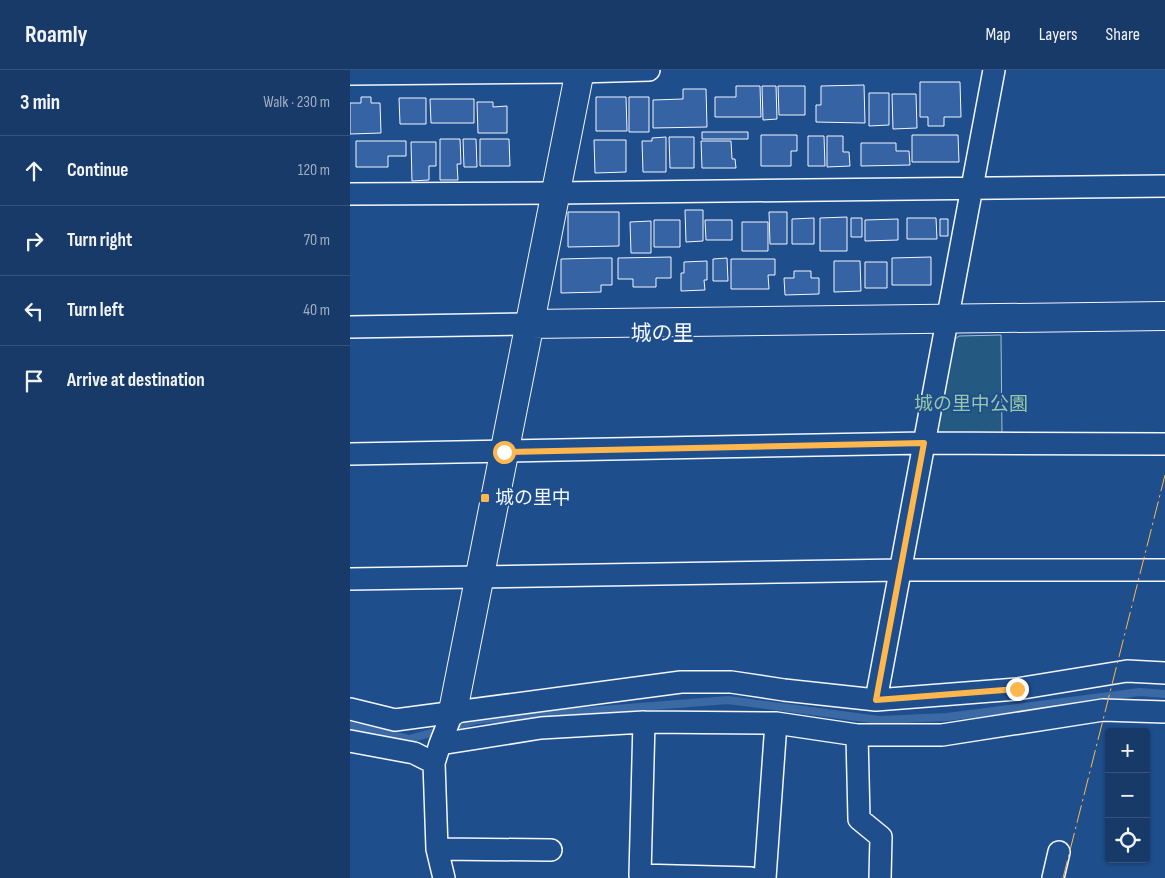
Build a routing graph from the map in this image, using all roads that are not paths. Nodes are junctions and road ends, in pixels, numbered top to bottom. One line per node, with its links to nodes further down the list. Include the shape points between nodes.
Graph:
1 (649, 70): 3 (street)
2 (994, 70): 6 (street)
3 (579, 71): 4 (street); 7 (street)
4 (350, 74)
5 (1165, 186): 6 (street)
6 (972, 188): 7 (street); 10 (street)
7 (555, 193): 8 (street); 11 (street)
8 (350, 194)
9 (1165, 316): 10 (street)
10 (947, 319): 11 (street); 13 (street)
11 (530, 324): 12 (street); 15 (street)
12 (350, 326)
13 (924, 443): 14 (street); 15 (street); 17 (street)
14 (1165, 444)
15 (504, 452): 16 (street); 19 (street)
16 (350, 454)
17 (900, 570): 18 (street); 19 (street); 22 (street)
18 (1165, 570)
19 (479, 578): 20 (street); 24 (street)
20 (350, 580)
21 (1165, 673): 22 (street, via 1127,671 1017,689)
22 (876, 700): 24 (street, via 731,682 681,682)
23 (350, 709): 24 (street, via 394,720)
24 (453, 711): 30 (street)
25 (1165, 712): 28 (street, via 1103,710 942,735)
26 (644, 722): 27 (street); 30 (street, via 542,728); 35 (street, via 640,875)
27 (776, 723): 28 (street); 36 (street)
28 (857, 735): 37 (street, via 859,819 881,837)
29 (350, 741): 30 (street)
30 (437, 754): 31 (street)
31 (437, 849): 32 (street); 34 (street)
32 (551, 850)
33 (1059, 852): 38 (street)
34 (444, 878)
35 (751, 878)
36 (765, 878)
37 (880, 878)
38 (1053, 878)

